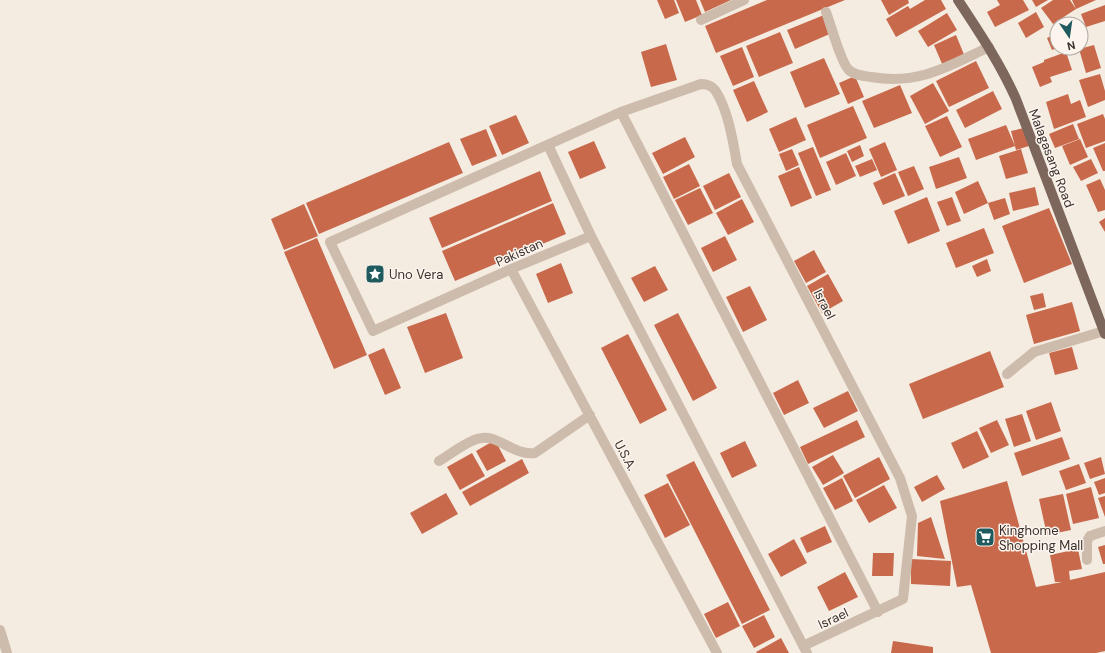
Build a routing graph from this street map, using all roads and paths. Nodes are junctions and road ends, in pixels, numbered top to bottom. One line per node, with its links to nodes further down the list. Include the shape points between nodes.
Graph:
1 (744, 0): 4 (street)
2 (958, 0): 5 (main road, Malagasang Road)
3 (826, 12): 5 (street, via 847,68 859,75 891,80 916,78 947,68)
4 (701, 20)
5 (989, 47): 10 (main road, Malagasang Road, via 1016,99)
6 (621, 112): 7 (street, Israel); 16 (street); 16 (street, Israel, via 701,84 708,84 714,89 730,125 737,164 900,478 912,516 903,599)
7 (548, 145): 8 (street); 9 (street, Pakistan, via 330,242 373,331)
8 (591, 236): 9 (street, Pakistan); 18 (street)
9 (511, 269): 12 (street, U.S.A.)
10 (1104, 332): 11 (street, via 1034,352)
11 (1007, 374)
12 (590, 414): 13 (street, via 535,453 526,454 514,450 494,439 477,438); 20 (street, U.S.A.)
13 (439, 461)
14 (1105, 531): 15 (street, via 1090,536 1087,541)
15 (1087, 560)
16 (878, 612): 18 (street, Israel)
17 (0, 630): 19 (street)
18 (805, 649)
19 (8, 653)
20 (717, 653)

